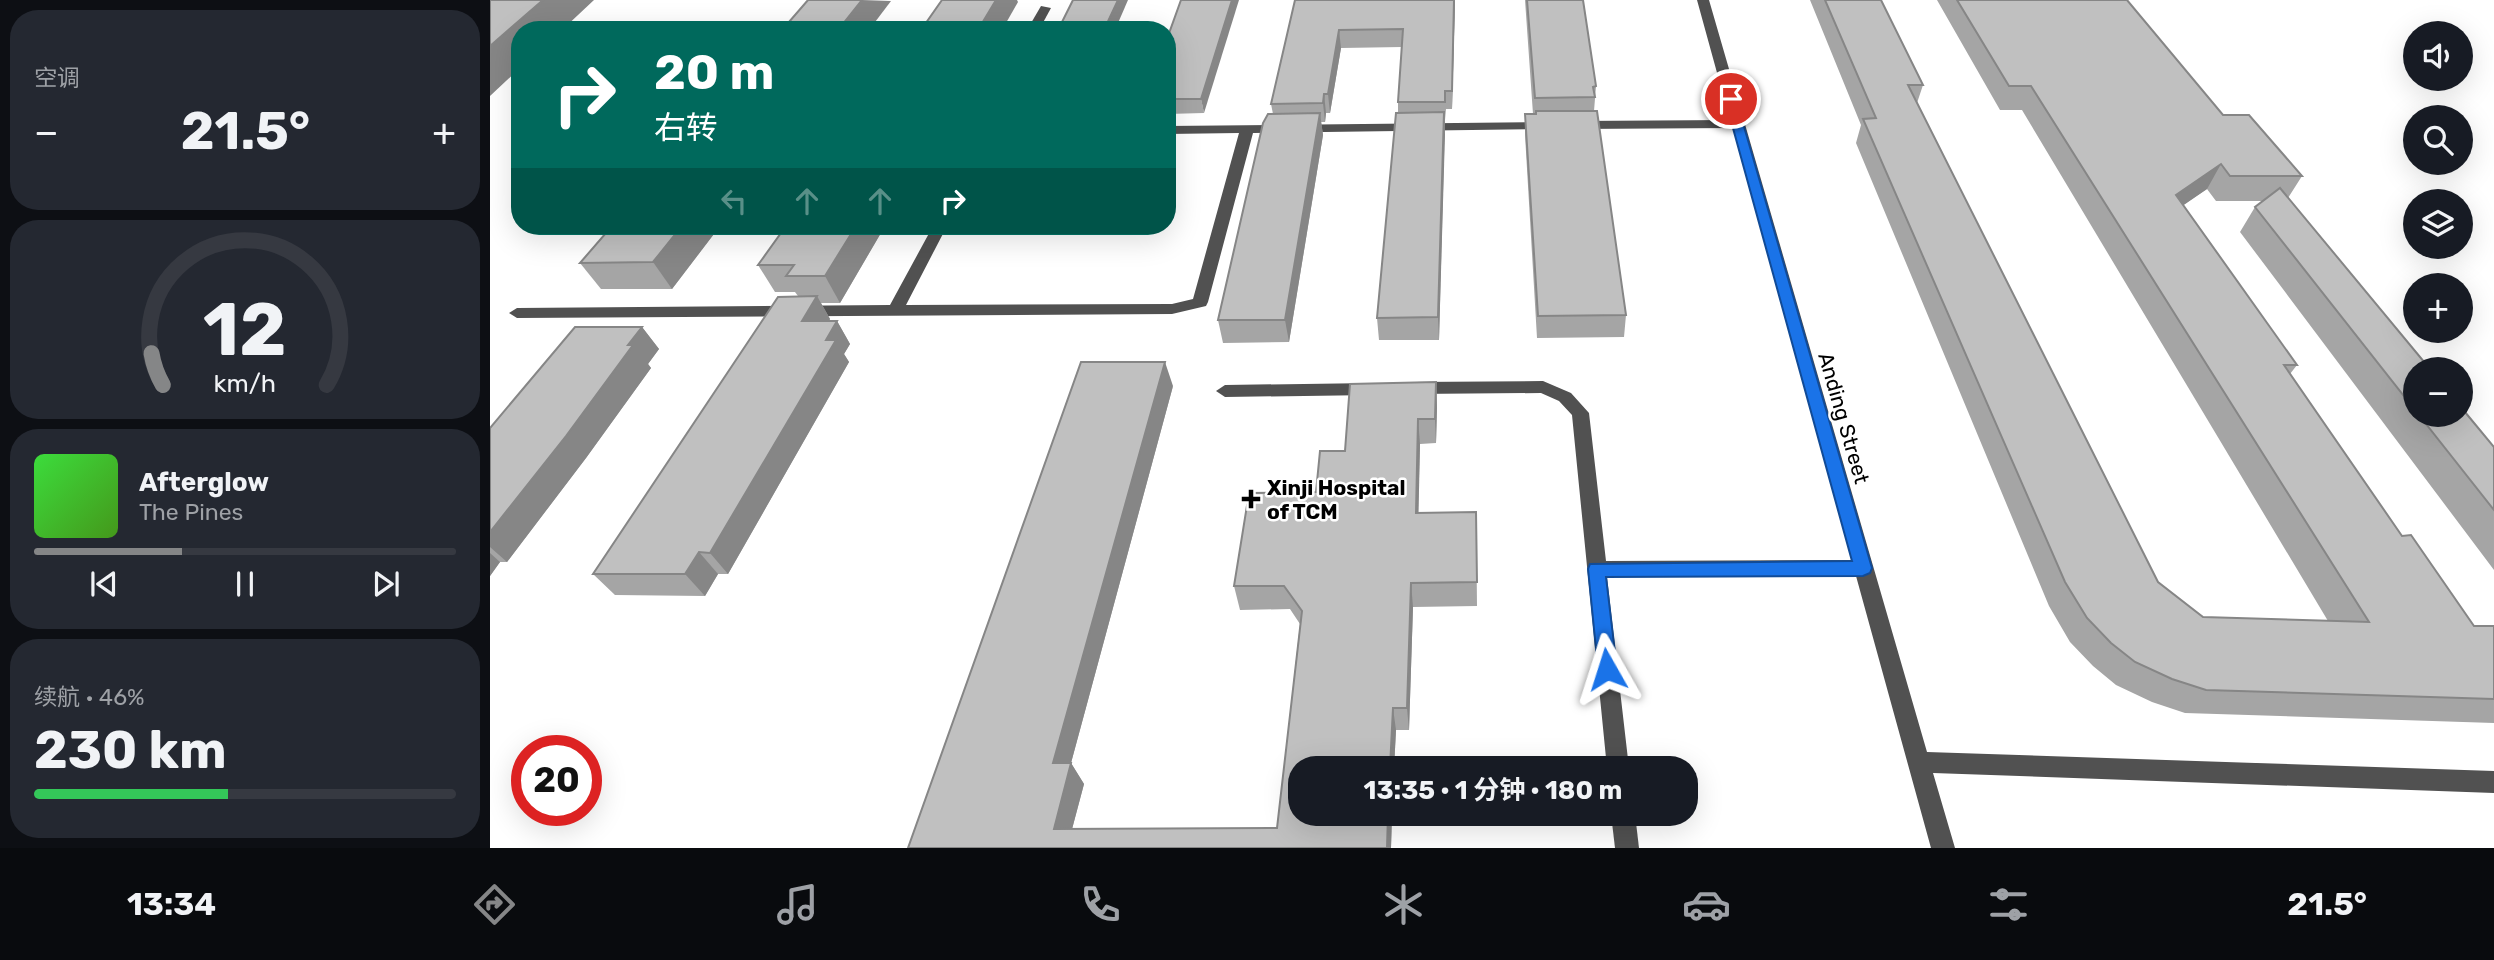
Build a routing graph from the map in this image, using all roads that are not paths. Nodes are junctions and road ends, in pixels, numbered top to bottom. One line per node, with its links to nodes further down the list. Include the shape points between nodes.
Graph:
1 (1703, 0): 4 (street, Anding Street)
2 (1045, 8): 3 (street)
3 (1038, 21)
4 (1738, 124): 5 (street); 11 (street, Anding Street)
5 (1247, 129): 6 (street); 8 (street, via 1200,302 1172,309)
6 (1176, 130)
7 (935, 235): 8 (street)
8 (895, 311): 9 (street)
9 (517, 313)
10 (1225, 391): 12 (street, via 1543,387 1565,397 1580,413)
11 (1863, 568): 12 (street); 14 (street, Anding Street)
12 (1597, 569): 13 (street)
13 (1617, 756)
14 (1919, 762): 15 (street); 18 (street, Anding Street)
15 (2494, 782)
16 (1624, 826): 17 (street)
17 (1627, 848)
18 (1943, 848)

